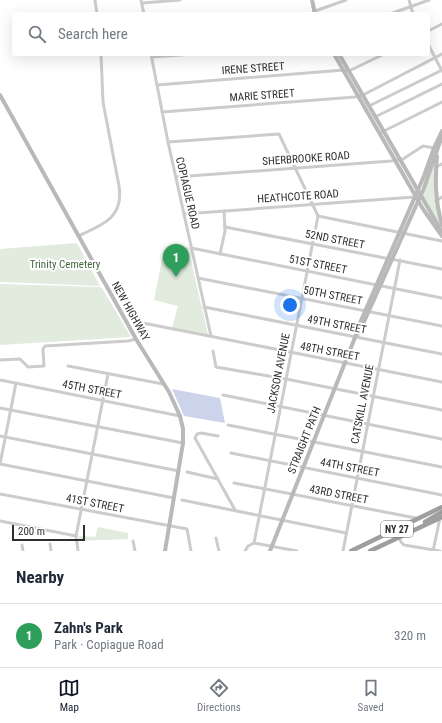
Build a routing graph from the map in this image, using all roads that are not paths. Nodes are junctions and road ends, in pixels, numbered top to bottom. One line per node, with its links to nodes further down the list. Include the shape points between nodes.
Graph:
1 (94, 0): 9 (street)
2 (180, 0): 7 (street)
3 (312, 0): 11 (main road)
4 (346, 0): 12 (street)
5 (409, 0): 8 (street)
6 (429, 0): 8 (street)
7 (141, 1): 10 (street)
8 (411, 6): 13 (street); 14 (street)
9 (97, 12)
10 (144, 12)
11 (316, 12)
12 (318, 12)
13 (395, 12)
14 (412, 12)
15 (442, 24): 16 (street)
16 (430, 30)
17 (430, 48): 24 (street)
18 (442, 54): 24 (street)
19 (101, 56): 62 (street, via 103,102 120,186 120,202 110,219)
20 (152, 56): 29 (street, COPIAGUE ROAD)
21 (335, 56): 25 (main road)
22 (340, 56): 26 (main road)
23 (380, 56): 26 (street)
24 (435, 58): 27 (street); 31 (street)
25 (344, 70): 26 (street, IRENE STREET); 29 (street, IRENE STREET); 31 (main road)
26 (349, 71): 31 (main road)
27 (442, 71): 33 (street)
28 (442, 84): 35 (street)
29 (157, 85): 34 (street, COPIAGUE ROAD)
30 (0, 94): 62 (main road, NEW HIGHWAY)
31 (361, 95): 33 (main road); 34 (street, MARIE STREET); 37 (main road)
32 (442, 102): 37 (street)
33 (369, 106): 35 (main road)
34 (162, 112): 38 (street, COPIAGUE ROAD)
35 (375, 117): 37 (main road)
36 (442, 131): 39 (main road, STRAIGHT PATH, via 442,138)
37 (382, 132): 40 (main road)
38 (168, 142): 43 (street, via 279,134); 45 (street, COPIAGUE ROAD)
39 (436, 148): 40 (street, SHERBROOKE ROAD, via 423,146); 42 (main road); 44 (main road, STRAIGHT PATH); 47 (main road, STRAIGHT PATH)
40 (398, 160): 43 (street, SHERBROOKE ROAD); 46 (main road); 47 (main road)
41 (442, 164): 42 (street)
42 (436, 167): 49 (main road)
43 (295, 168): 45 (street, SHERBROOKE ROAD); 50 (street)
44 (424, 176): 46 (main road); 47 (main road, STRAIGHT PATH)
45 (176, 177): 53 (street, COPIAGUE ROAD)
46 (411, 180): 47 (main road)
47 (417, 196): 50 (street, HEATHCOTE ROAD); 52 (main road); 54 (main road, STRAIGHT PATH); 56 (main road); 57 (main road); 59 (main road, STRAIGHT PATH)
48 (442, 197): 49 (street)
49 (436, 201): 57 (main road)
50 (312, 204): 51 (street, HEATHCOTE ROAD); 55 (street)
51 (224, 211): 53 (street, HEATHCOTE ROAD); 58 (street)
52 (425, 212): 54 (main road, via 422,210); 63 (main road)
53 (184, 214): 66 (street, COPIAGUE ROAD)
54 (412, 215): 56 (main road, STRAIGHT PATH)
55 (318, 216): 59 (street); 65 (street, JACKSON AVENUE)
56 (409, 222): 61 (main road, STRAIGHT PATH)
57 (440, 224): 60 (main road)
58 (225, 227): 65 (street, 52ND STREET); 67 (street)
59 (399, 232): 61 (street); 68 (main road, STRAIGHT PATH)
60 (442, 232)
61 (404, 233): 64 (street); 68 (main road, STRAIGHT PATH)
62 (78, 236): 85 (main road, NEW HIGHWAY)
63 (442, 236)
64 (442, 241)
65 (313, 244): 68 (street, 52ND STREET); 71 (street, JACKSON AVENUE)
66 (191, 248): 67 (street, 51ST STREET); 72 (street, COPIAGUE ROAD)
67 (220, 254): 71 (street, 51ST STREET)
68 (390, 258): 69 (street, 52ND STREET); 73 (main road, STRAIGHT PATH)
69 (400, 260): 70 (street, 52ND STREET); 74 (street, CATSKILL AVENUE)
70 (442, 269)
71 (307, 271): 73 (street, 51ST STREET); 75 (street, JACKSON AVENUE)
72 (198, 278): 75 (street, 50TH STREET); 77 (street, COPIAGUE ROAD)
73 (378, 285): 74 (street, 51ST STREET); 78 (main road, STRAIGHT PATH)
74 (394, 288): 76 (street, 51ST STREET); 79 (street, CATSKILL AVENUE)
75 (302, 298): 78 (street, 50TH STREET); 81 (street, JACKSON AVENUE)
76 (442, 298)
77 (204, 307): 81 (street, 49TH STREET); 83 (street, COPIAGUE ROAD)
78 (367, 311): 79 (street, 50TH STREET); 84 (main road, STRAIGHT PATH)
79 (389, 315): 82 (street, 50TH STREET); 86 (street, CATSKILL AVENUE)
80 (143, 323): 83 (street, 48TH STREET)
81 (297, 325): 84 (street, 49TH STREET); 88 (street, JACKSON AVENUE)
82 (442, 326)
83 (210, 336): 88 (street, 48TH STREET)
84 (356, 336): 86 (street, 49TH STREET); 91 (main road, STRAIGHT PATH)
85 (136, 339): 90 (street, via 45,346 44,366 28,366 20,359); 99 (main road, NEW HIGHWAY)
86 (384, 342): 89 (street, 49TH STREET); 93 (street, CATSKILL AVENUE)
87 (213, 351): 95 (street, via 216,367)
88 (292, 352): 91 (street, 48TH STREET); 95 (street, JACKSON AVENUE)
89 (442, 354)
90 (0, 360)
91 (344, 363): 93 (street, 48TH STREET); 100 (main road, STRAIGHT PATH)
92 (68, 366): 94 (street)
93 (378, 370): 97 (street, 48TH STREET); 102 (street, CATSKILL AVENUE)
94 (108, 374): 99 (street); 103 (street)
95 (286, 379): 100 (street); 104 (street, JACKSON AVENUE)
96 (0, 380): 98 (street, 45TH STREET)
97 (442, 382)
98 (16, 383): 103 (street, 45TH STREET); 106 (street)
99 (163, 384): 109 (main road, NEW HIGHWAY)
100 (334, 389): 102 (street); 108 (main road, STRAIGHT PATH)
101 (223, 395): 104 (street)
102 (373, 397): 107 (street); 110 (street, CATSKILL AVENUE)
103 (103, 400): 109 (street, 45TH STREET); 112 (street)
104 (281, 407): 108 (street); 113 (street, JACKSON AVENUE)
105 (0, 408): 106 (street)
106 (10, 410): 112 (street); 116 (street)
107 (442, 410)
108 (324, 415): 110 (street); 118 (main road, STRAIGHT PATH)
109 (180, 416): 119 (main road, NEW HIGHWAY)
110 (368, 424): 117 (street); 120 (street, CATSKILL AVENUE)
111 (228, 425): 113 (street)
112 (98, 427): 119 (street); 122 (street)
113 (276, 434): 118 (street); 123 (street, JACKSON AVENUE)
114 (0, 436): 116 (street)
115 (218, 436): 130 (street, via 198,433 195,438)
116 (5, 437): 122 (street); 124 (street)
117 (442, 439)
118 (313, 442): 120 (street); 125 (main road, STRAIGHT PATH)
119 (183, 444): 127 (main road, NEW HIGHWAY)
120 (362, 451): 126 (street); 129 (street, CATSKILL AVENUE)
121 (230, 453): 123 (street, 44TH STREET)
122 (92, 454): 127 (street); 131 (street)
123 (270, 461): 125 (street, 44TH STREET); 133 (street, JACKSON AVENUE)
124 (0, 464): 131 (street)
125 (303, 467): 129 (street, 44TH STREET); 135 (main road, STRAIGHT PATH)
126 (442, 467)
127 (179, 471): 137 (main road, NEW HIGHWAY)
128 (187, 472): 130 (street)
129 (357, 478): 136 (street, 44TH STREET); 139 (street, CATSKILL AVENUE)
130 (218, 479): 142 (street)
131 (87, 481): 137 (street); 141 (street)
132 (234, 483): 133 (street, 43RD STREET)
133 (265, 489): 135 (street, 43RD STREET); 144 (street, JACKSON AVENUE)
134 (0, 494): 141 (street, 41ST STREET)
135 (292, 494): 139 (street, 43RD STREET); 147 (main road, STRAIGHT PATH)
136 (442, 495)
137 (174, 498): 149 (main road, NEW HIGHWAY)
138 (182, 500): 142 (street)
139 (352, 506): 146 (street, 43RD STREET); 151 (street, CATSKILL AVENUE)
140 (442, 507): 146 (highway, NY 27)
141 (82, 509): 149 (street, 41ST STREET); 152 (street)
142 (235, 510): 144 (street)
143 (442, 512): 150 (highway)
144 (260, 515): 147 (street); 157 (street, JACKSON AVENUE)
145 (441, 517): 150 (highway, NY 27); 161 (street)
146 (418, 519): 156 (highway, NY 27)
147 (282, 520): 151 (street); 160 (main road, STRAIGHT PATH)
148 (0, 522): 152 (street)
149 (169, 526): 166 (main road, NEW HIGHWAY); 167 (street, 41ST STREET, via 187,529)
150 (415, 530): 154 (highway, NY 27)
151 (346, 533): 172 (street, CATSKILL AVENUE)
152 (76, 536): 164 (street)
153 (216, 538): 168 (street)
154 (400, 538): 161 (street, via 404,545); 175 (highway, NY 27)
155 (133, 541): 165 (street)
156 (373, 541): 173 (highway, NY 27); 174 (highway)
157 (254, 543): 160 (street); 169 (street)
158 (50, 544): 163 (street)
159 (22, 545): 162 (street)
160 (272, 546): 170 (main road, STRAIGHT PATH); 171 (street)
161 (433, 550): 176 (street)
162 (22, 551)
163 (51, 551)
164 (78, 551)
165 (135, 551)
166 (165, 551)
167 (191, 551)
168 (219, 551)
169 (245, 551)
170 (270, 551)
171 (297, 551)
172 (343, 551)
173 (351, 551)
174 (358, 551)
175 (370, 551)
176 (440, 551)

